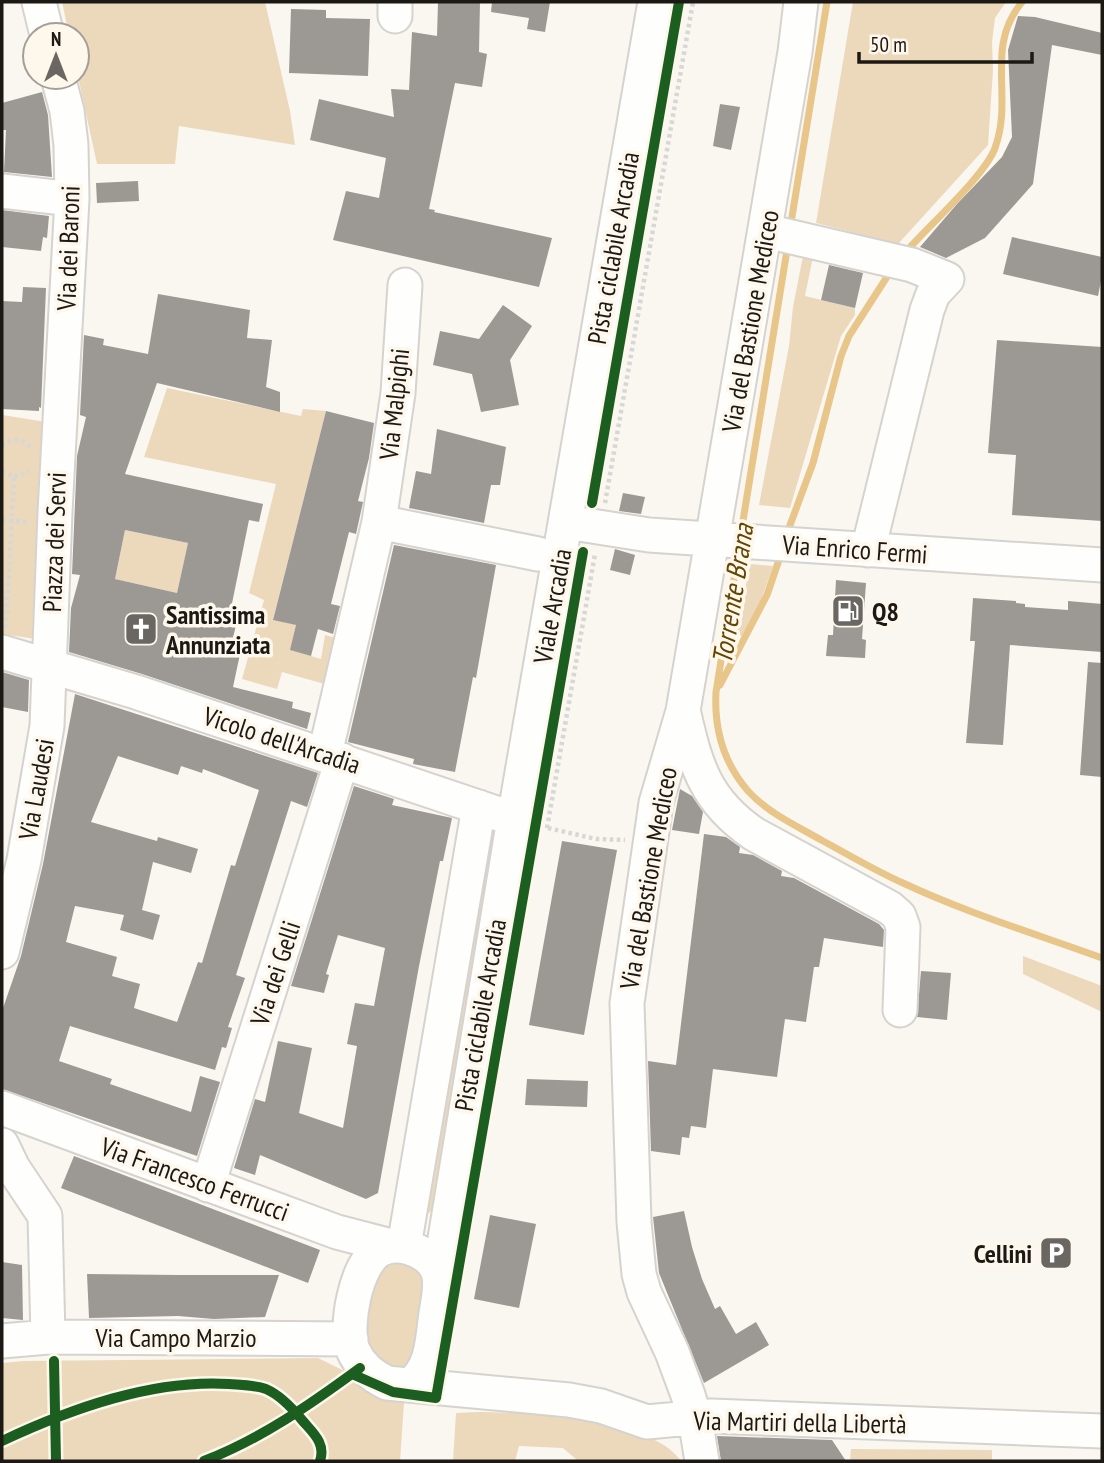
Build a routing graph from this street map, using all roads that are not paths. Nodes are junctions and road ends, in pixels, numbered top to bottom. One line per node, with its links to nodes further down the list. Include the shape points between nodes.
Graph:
1 (39, 2): 4 (street)
2 (656, 2): 11 (street, Viale Arcadia)
3 (801, 2): 8 (street, Via del Bastione Mediceo)
4 (44, 21)
5 (62, 91): 7 (street, Via dei Baroni, via 70,134)
6 (2, 191): 7 (street)
7 (72, 199): 10 (street, Via dei Baroni)
8 (784, 236): 13 (street, Via del Bastione Mediceo); 14 (street, via 899,262 947,279 936,289 927,310)
9 (405, 285): 12 (street, Via Malpighi, via 398,393)
10 (60, 419): 18 (street, Piazza dei Servi)
11 (579, 512): 13 (street, Via Enrico Fermi, via 631,534); 22 (street, Viale Arcadia)
12 (379, 522): 15 (street); 20 (street, Via Malpighi)
13 (719, 540): 14 (street, Via Enrico Fermi); 19 (street, Via del Bastione Mediceo)
14 (868, 550): 16 (street, Via Enrico Fermi)
15 (538, 554)
16 (1102, 565)
17 (4, 653): 18 (street, Vicolo dell'Arcadia)
18 (50, 665): 20 (street, Vicolo dell'Arcadia); 23 (street, Via Laudesi, via 40,777)
19 (683, 711): 24 (street, via 698,768 735,818 754,834 899,916 904,935); 38 (street, Via del Bastione Mediceo, via 660,784 627,1003 639,1274)
20 (333, 757): 21 (street, Vicolo dell'Arcadia); 28 (street, Via dei Gelli)
21 (479, 807): 22 (street, Vicolo dell'Arcadia); 30 (street)
22 (532, 824): 29 (street, Viale Arcadia)
23 (2, 952)
24 (900, 1010)
25 (2, 1108): 28 (street, Via Francesco Ferrucci)
26 (2, 1145): 27 (street)
27 (14, 1185): 32 (street, via 45,1216)
28 (208, 1185): 30 (street, Via Francesco Ferrucci, via 338,1232)
29 (448, 1211): 30 (street); 31 (street, Viale Arcadia)
30 (400, 1246): 31 (street, via 430,1262); 33 (street, via 379,1250 365,1266 354,1298)
31 (439, 1275): 35 (street)
32 (48, 1337): 33 (street, Via Campo Marzio); 34 (street, Via Campo Marzio)
33 (351, 1339): 36 (street, via 358,1359 377,1378)
34 (2, 1341)
35 (432, 1342): 36 (street, via 426,1369); 37 (street, via 444,1379)
36 (410, 1385): 37 (street, Via Martiri della Libertà)
37 (460, 1389): 38 (street, Via Martiri della Libertà, via 569,1400 647,1422)
38 (695, 1418): 39 (street, Via Martiri della Libertà, via 745,1416); 40 (street, Via del Bastione Mediceo)
39 (1102, 1431)
40 (702, 1461)

